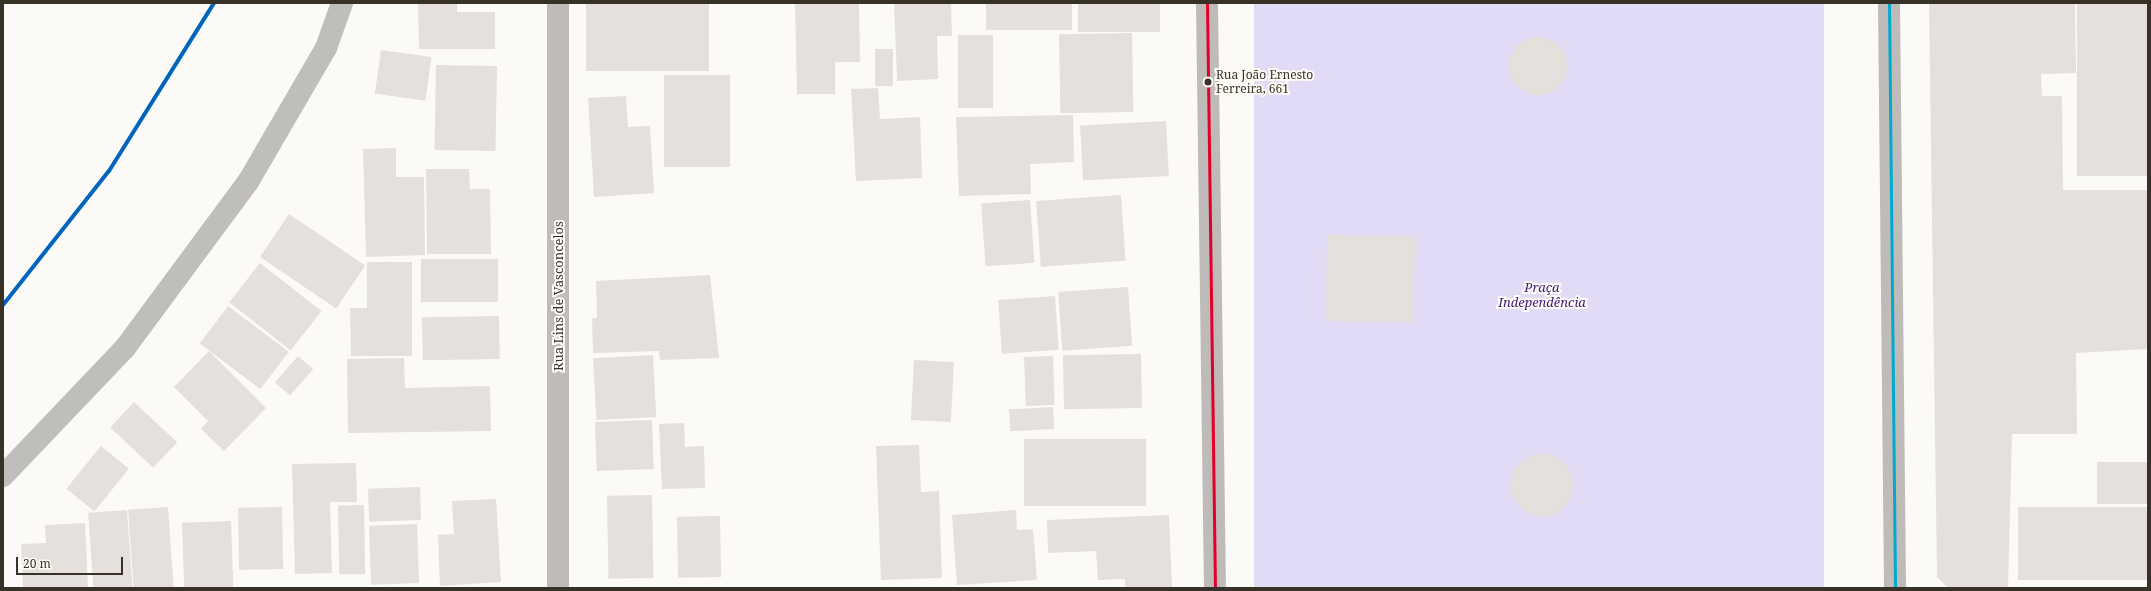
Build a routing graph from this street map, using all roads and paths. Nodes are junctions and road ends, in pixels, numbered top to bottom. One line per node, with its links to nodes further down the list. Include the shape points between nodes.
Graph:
1 (342, 3): 5 (main road, via 326,48 248,182 125,348)
2 (558, 3): 6 (street, Rua Lins de Vasconcelos)
3 (1207, 3): 7 (street)
4 (1889, 3): 8 (street)
5 (3, 476)
6 (558, 588)
7 (1215, 588)
8 (1895, 588)

